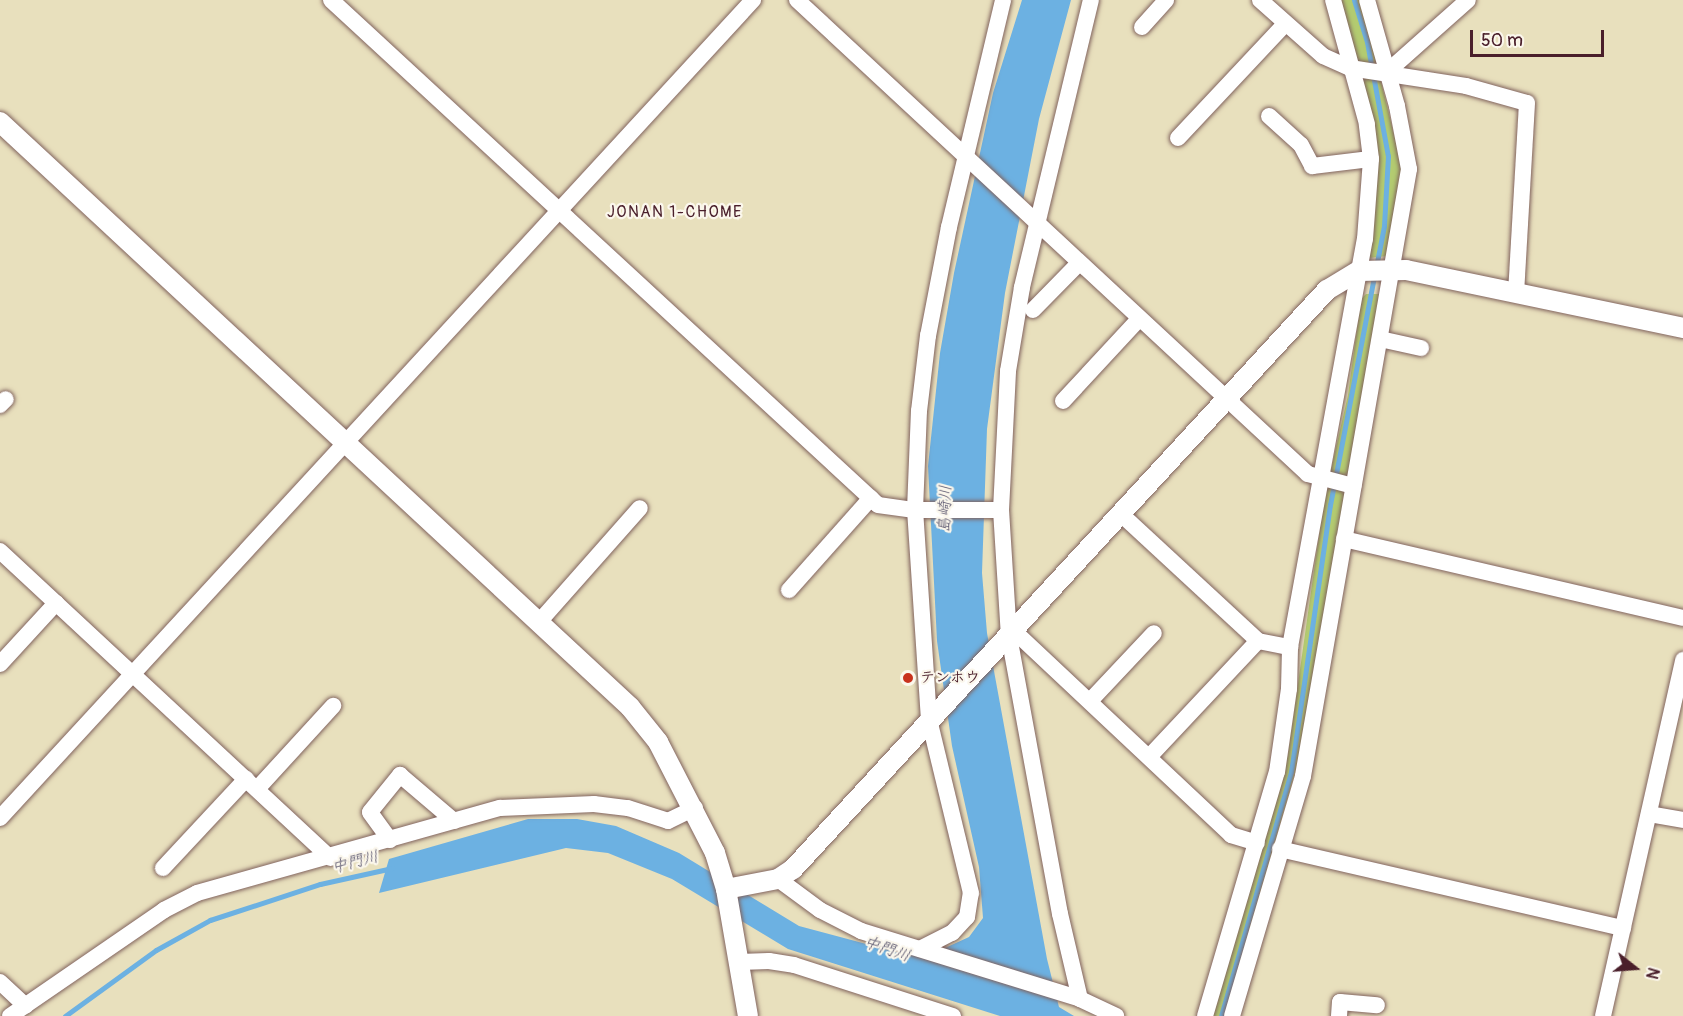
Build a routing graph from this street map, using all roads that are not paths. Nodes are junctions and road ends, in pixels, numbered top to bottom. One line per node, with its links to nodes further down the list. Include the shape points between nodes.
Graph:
1 (331, 0): 20 (street)
2 (753, 0): 20 (street)
3 (797, 0): 18 (street)
4 (1003, 0): 18 (street)
5 (1091, 0): 21 (street)
6 (1166, 0): 12 (street)
7 (1260, 0): 11 (street)
8 (1333, 0): 13 (street)
9 (1367, 0): 14 (street)
10 (1468, 0): 14 (street)
11 (1285, 24): 13 (street, via 1323,56); 17 (street)
12 (1142, 27)
13 (1354, 69): 14 (street); 19 (street)
14 (1386, 71): 23 (street, via 1409,169); 24 (street, via 1466,86 1527,103)
15 (1269, 116): 19 (street, via 1301,145 1312,166)
16 (0, 122): 32 (street)
17 (1178, 138)
18 (967, 159): 21 (street); 37 (street, via 928,336)
19 (1371, 159): 23 (street)
20 (559, 210): 32 (street); 35 (street)
21 (1035, 222): 22 (street); 38 (street, via 1008,371)
22 (1079, 263): 25 (street); 26 (street)
23 (1375, 270): 24 (street); 28 (street); 30 (street, via 1327,290); 33 (street)
24 (1516, 294): 27 (street)
25 (1033, 310)
26 (1139, 320): 30 (street); 31 (street)
27 (1683, 328)
28 (1380, 339): 29 (street); 34 (street)
29 (1421, 348)
30 (1228, 399): 33 (street, via 1308,474); 39 (street)
31 (1063, 402)
32 (343, 442): 45 (street); 52 (street)
33 (1322, 479): 34 (street); 49 (street)
34 (1353, 486): 40 (street)
35 (871, 498): 37 (street, via 878,505); 42 (street)
36 (640, 508): 45 (street)
37 (919, 510): 38 (street); 55 (street)
38 (997, 510): 47 (street)
39 (1121, 514): 47 (street); 48 (street)
40 (1344, 539): 44 (street); 65 (street, via 1303,776)
41 (0, 551): 43 (street)
42 (789, 590)
43 (56, 603): 51 (street); 52 (street)
44 (1683, 618)
45 (538, 622): 58 (street, via 630,707 658,742)
46 (1154, 633): 53 (street)
47 (1006, 639): 53 (street); 55 (street); 74 (street)
48 (1258, 641): 49 (street); 56 (street)
49 (1290, 647): 64 (street, via 1284,734)
50 (1683, 660): 59 (street)
51 (0, 664)
52 (133, 673): 57 (street); 60 (street)
53 (1090, 701): 56 (street)
54 (333, 706): 57 (street)
55 (934, 715): 68 (street, via 793,869); 71 (street, via 971,893 967,916)
56 (1149, 757): 64 (street, via 1231,835)
57 (251, 784): 66 (street); 67 (street)
58 (694, 808): 62 (street, via 668,821 628,808 594,804 500,808); 69 (street)
59 (1649, 814): 61 (street); 70 (street)
60 (0, 818)
61 (1683, 820)
62 (453, 821): 63 (street); 63 (street, via 400,775 370,812)
63 (390, 840): 66 (street)
64 (1257, 843): 81 (street)
65 (1281, 849): 70 (street); 82 (street)
66 (330, 858): 75 (street, via 197,893 164,910)
67 (163, 868)
68 (778, 879): 69 (street); 71 (street, via 791,892 844,923)
69 (726, 889): 72 (street)
70 (1623, 928): 84 (street)
71 (928, 952): 74 (street)
72 (739, 962): 78 (street); 79 (street, via 794,965)
73 (0, 982): 75 (street)
74 (1075, 999): 80 (street)
75 (26, 1005): 77 (street)
76 (1377, 1005): 83 (street, via 1340,1002)
77 (10, 1016)
78 (748, 1016)
79 (953, 1016)
80 (1116, 1016)
81 (1204, 1016)
82 (1232, 1016)
83 (1339, 1016)
84 (1603, 1016)

